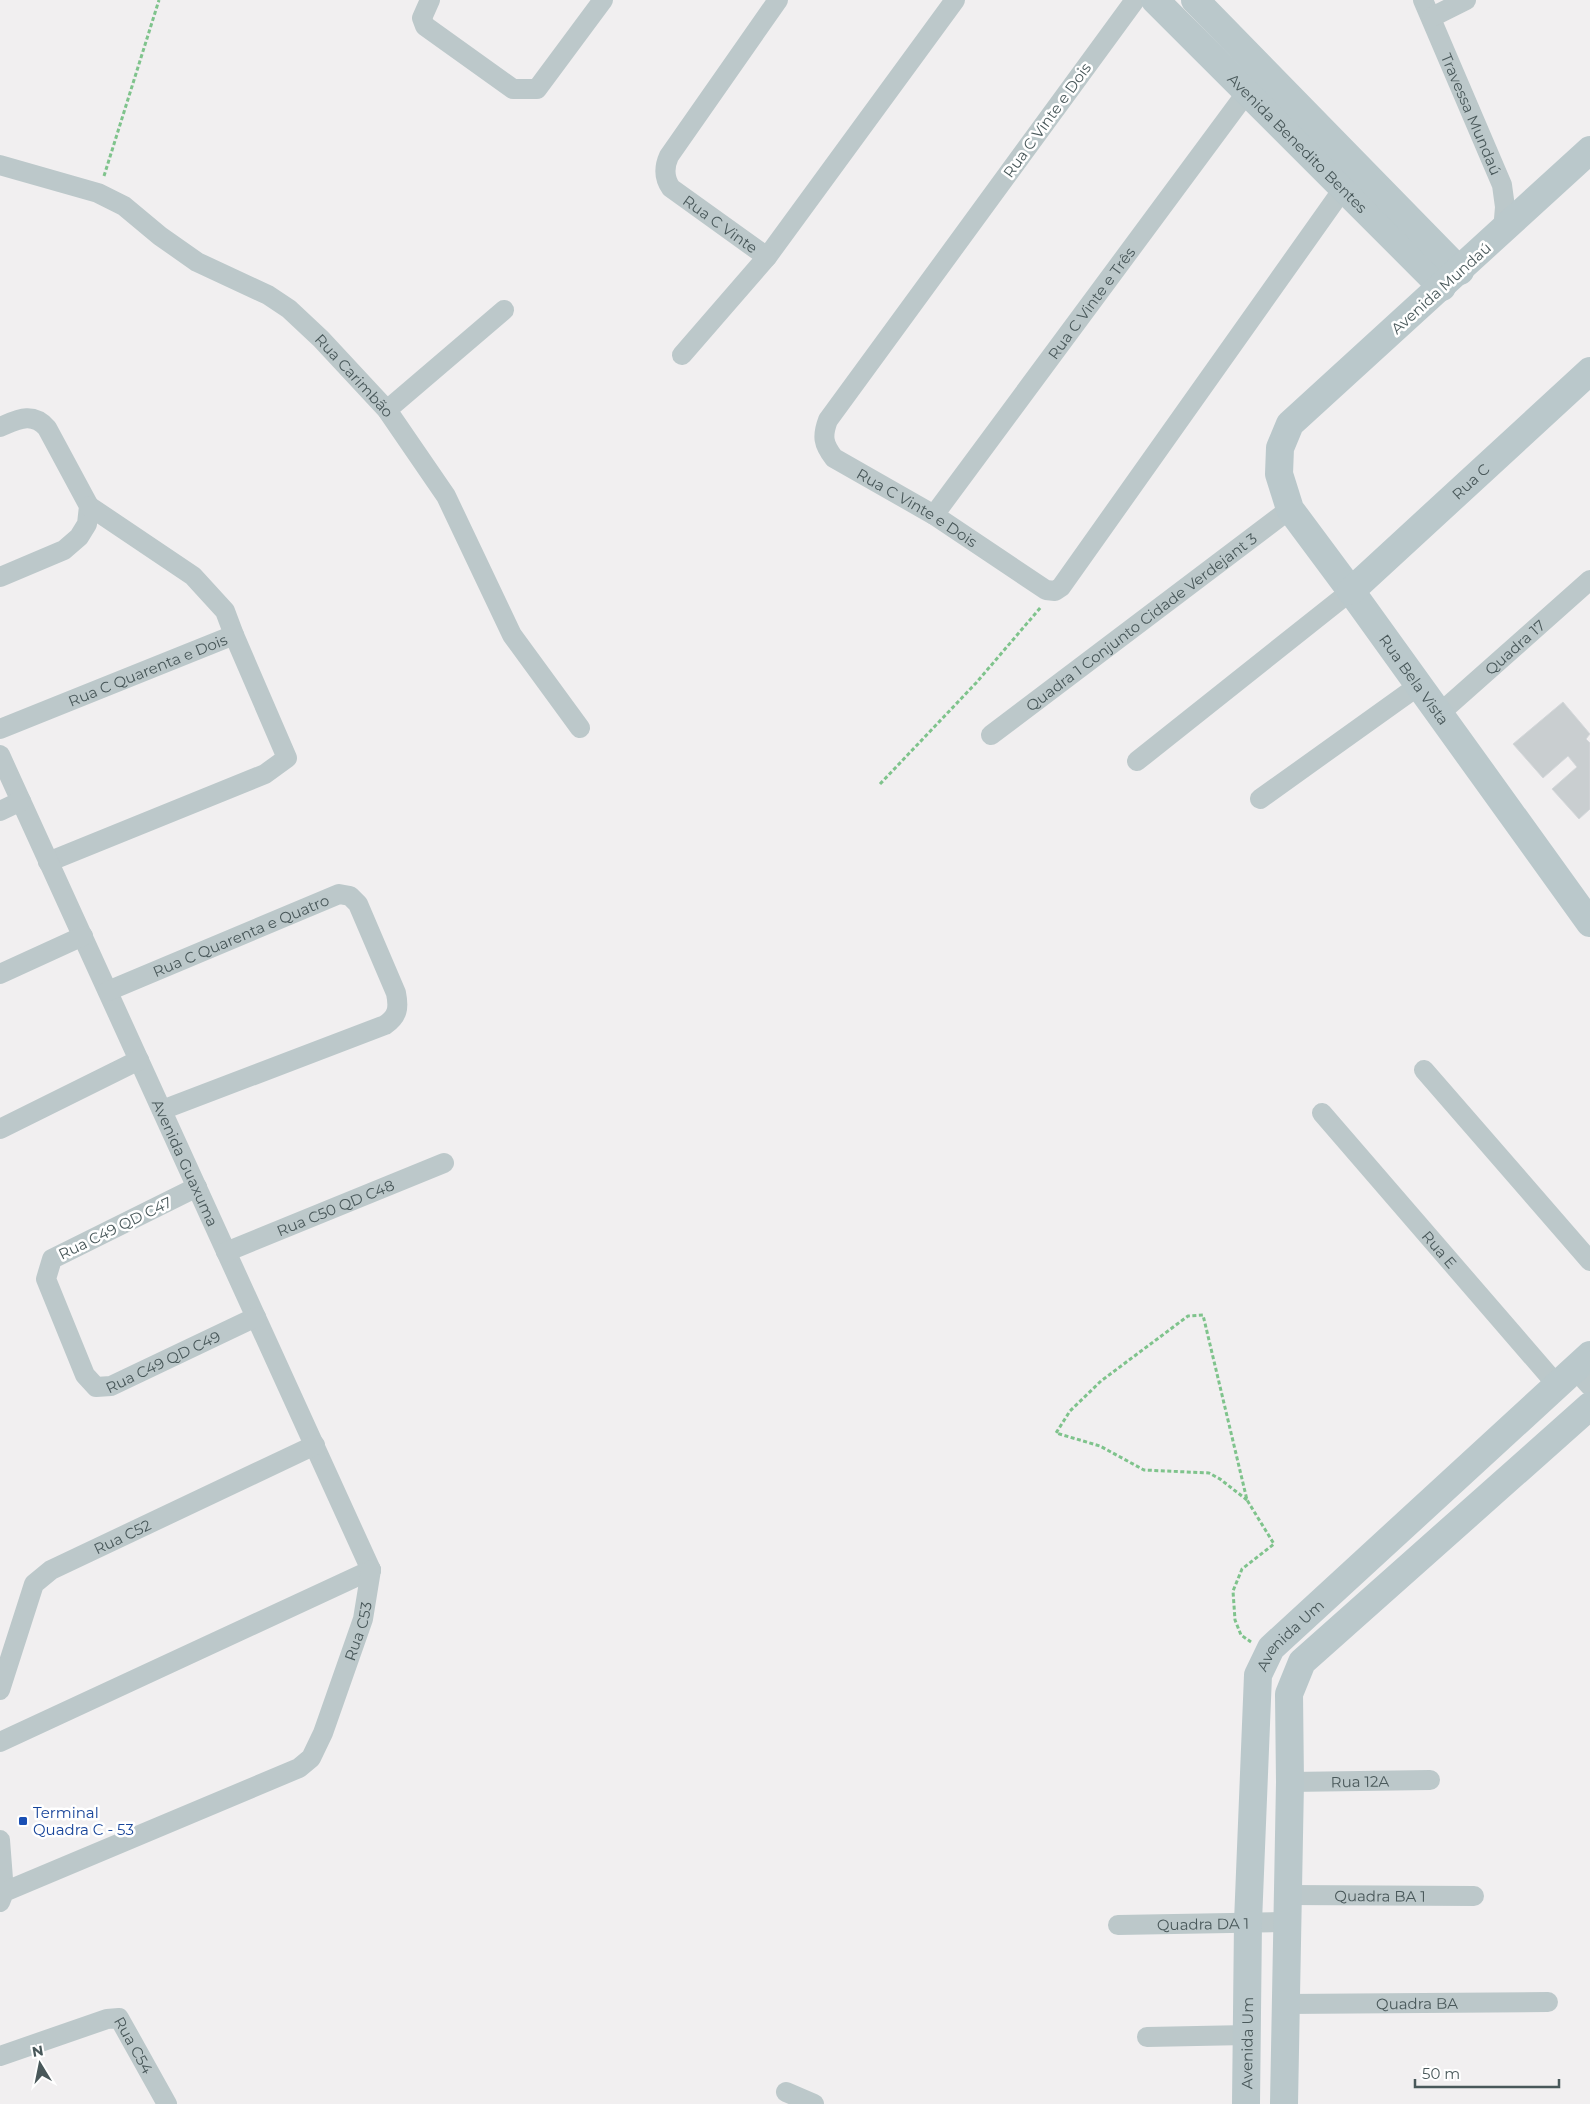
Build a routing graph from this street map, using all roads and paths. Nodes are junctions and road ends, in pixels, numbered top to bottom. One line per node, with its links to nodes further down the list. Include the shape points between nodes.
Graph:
1 (159, 0): 15 (path)
2 (430, 0): 3 (street, via 422,18 425,26 513,88 538,89)
3 (603, 0)
4 (778, 0): 17 (street, Rua C Vinte, via 665,165 671,188)
5 (955, 0): 17 (street, Rua C Vinte)
6 (1135, 0): 27 (street, Rua C Vinte e Dois, via 828,420 824,446 834,458)
7 (1155, 0): 11 (street, Avenida Benedito Bentes)
8 (1195, 0): 18 (street, Avenida Benedito Bentes)
9 (1466, 0): 10 (street)
10 (1427, 8): 16 (street, Travessa Mundaú, via 1502,185)
11 (1246, 92): 14 (street, Avenida Benedito Bentes); 27 (street, Rua C Vinte e Três)
12 (1590, 150): 16 (street, Avenida Mundaú)
13 (0, 165): 15 (street, Rua Carimbão)
14 (1343, 189): 18 (street, Avenida Benedito Bentes); 31 (street, via 1062,587)
15 (98, 193): 22 (street, Rua Carimbão, via 124,206 197,262 289,308)
16 (1504, 231): 18 (street, Avenida Mundaú)
17 (767, 257): 20 (street)
18 (1451, 279): 23 (street, Avenida Mundaú)
19 (504, 310): 22 (street)
20 (682, 355)
21 (1590, 371): 30 (street, Rua C)
22 (387, 410): 35 (street, Rua Carimbão, via 446,496 512,635)
23 (1290, 424): 26 (street, Rua Bela Vista, via 1280,448 1279,474)
24 (0, 427): 25 (street, via 26,417 40,420)
25 (88, 506): 28 (street, via 83,530 64,550); 32 (street, via 193,576 225,611)
26 (1290, 509): 30 (street, Rua Bela Vista); 37 (street, Quadra 1 Conjunto Cidade Verdejant 3)
27 (934, 515): 31 (street, Rua C Vinte e Dois, via 1046,590)
28 (0, 577)
29 (1590, 580): 34 (street, Quadra 17)
30 (1351, 591): 33 (street, Rua Bela Vista); 39 (street)
31 (1054, 592): 40 (path, via 976,683)
32 (234, 635): 36 (street, Rua C Quarenta e Dois); 44 (street, Rua C Quarenta e Dois, via 287,758 265,774)
33 (1418, 686): 34 (street, Rua Bela Vista); 41 (street)
34 (1439, 714): 45 (street, Rua Bela Vista)
35 (580, 728)
36 (0, 729)
37 (991, 736)
38 (0, 755): 42 (street, Avenida Guaxuma)
39 (1137, 760)
40 (880, 784)
41 (1260, 799)
42 (21, 801): 43 (street); 44 (street, Avenida Guaxuma)
43 (0, 812)
44 (48, 862): 46 (street, Avenida Guaxuma)
45 (1590, 924)
46 (83, 936): 47 (street); 48 (street, Avenida Guaxuma)
47 (0, 974)
48 (108, 991): 49 (street, Avenida Guaxuma); 51 (street, Rua C Quarenta e Quatro, via 339,894 350,896 358,904 396,993 398,1007 394,1019)
49 (139, 1060): 51 (street, Avenida Guaxuma); 53 (street)
50 (1424, 1070): 57 (street)
51 (162, 1110): 55 (street, Avenida Guaxuma)
52 (1322, 1113): 60 (street, Rua E)
53 (0, 1129)
54 (444, 1163): 56 (street, Rua C50 QD C48)
55 (197, 1187): 56 (street, Avenida Guaxuma); 58 (street, Rua C49 QD C47, via 52,1259)
56 (226, 1252): 59 (street, Avenida Guaxuma)
57 (1590, 1260)
58 (46, 1279): 59 (street, Rua C49 QD C49, via 85,1375 96,1387 111,1386)
59 (256, 1316): 62 (street, Avenida Guaxuma)
60 (1578, 1373): 65 (street, Avenida Um)
61 (1590, 1406): 69 (street, Avenida Um, via 1302,1662 1289,1694)
62 (314, 1446): 64 (street, Avenida Guaxuma); 66 (street, Rua C52, via 51,1570 34,1584)
63 (1247, 1500): 63 (path, via 1209,1473 1144,1470 1100,1446 1056,1434 1070,1411 1101,1380 1188,1316 1203,1315); 65 (path, via 1274,1544 1242,1569 1233,1591 1235,1620 1241,1635)
64 (371, 1570): 67 (street, Rua C53); 73 (street, Rua C53, via 363,1619 311,1758 299,1768)
65 (1270, 1648): 74 (street, Avenida Um, via 1258,1675)
66 (0, 1690)
67 (0, 1742)
68 (1430, 1780): 69 (street, Rua 12A)
69 (1290, 1782): 71 (street, Avenida Um)
70 (0, 1840): 73 (street, Rua C53)
71 (1288, 1895): 72 (street, Quadra BA 1); 75 (street, Avenida Um)
72 (1474, 1896)
73 (2, 1897)
74 (1248, 1922): 75 (street, Quadra DA 1); 76 (street, Quadra DA 1); 79 (street, Avenida Um)
75 (1288, 1922): 78 (street, Avenida Um)
76 (1118, 1925)
77 (1548, 2002): 78 (street, Quadra BA)
78 (1286, 2004): 86 (street, Avenida Um)
79 (1247, 2035): 80 (street); 85 (street, Avenida Um)
80 (1147, 2037)
81 (0, 2056): 83 (street, Rua C54, via 107,2019 119,2018)
82 (786, 2092): 84 (street)
83 (167, 2104)
84 (814, 2104)
85 (1246, 2104)
86 (1284, 2104)

